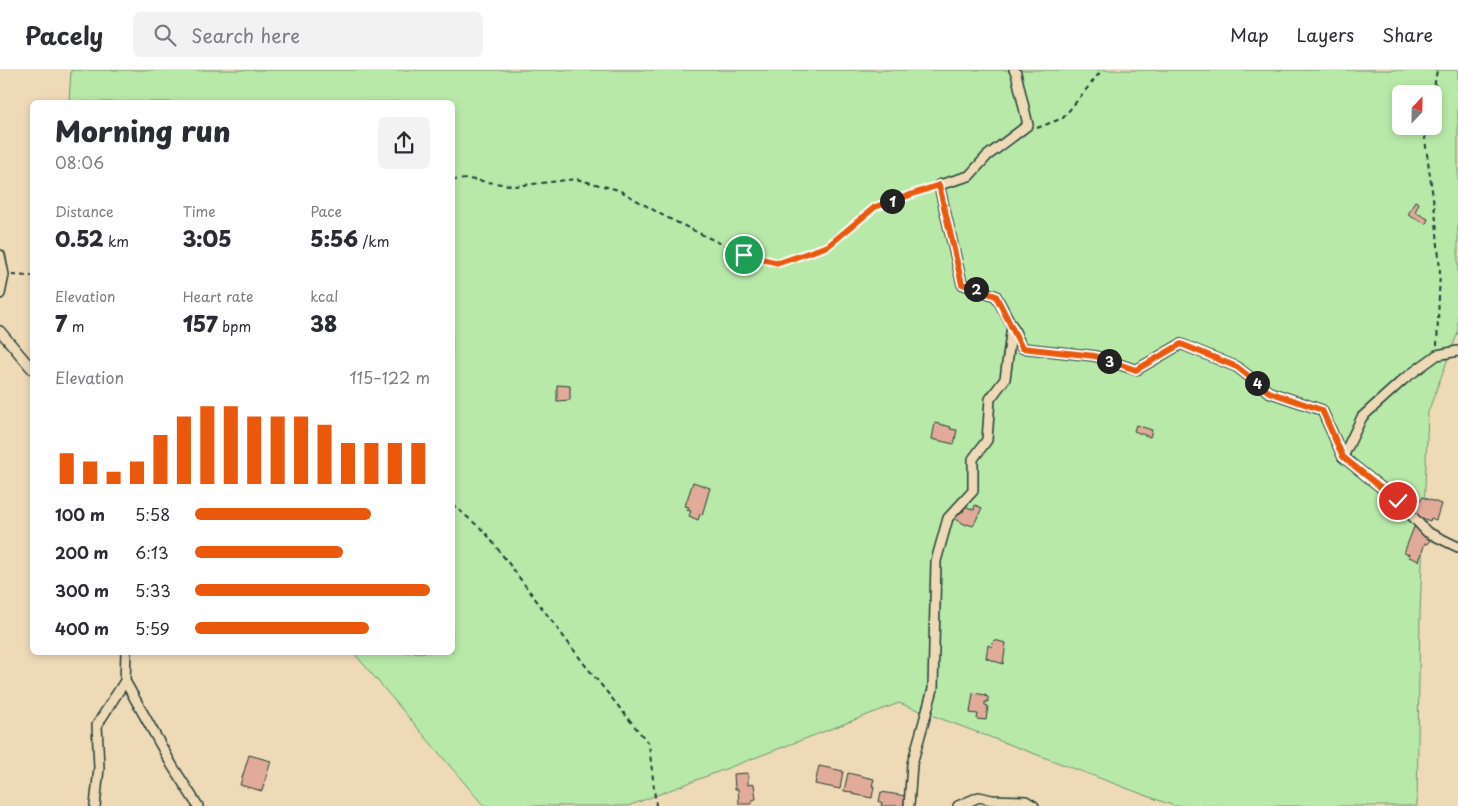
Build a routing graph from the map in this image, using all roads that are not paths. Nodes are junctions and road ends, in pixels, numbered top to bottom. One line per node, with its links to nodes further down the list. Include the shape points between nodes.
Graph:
1 (1014, 70): 4 (street, via 1028,125 987,156 969,176 939,185 962,284 996,296)
2 (0, 255): 3 (street, via 4,276)
3 (0, 294)
4 (1012, 326): 8 (street, via 1022,348 1095,356 1136,370 1181,344 1237,367 1269,392 1322,410); 14 (street, via 1005,379 990,399 987,440 973,459 973,491 948,518 936,561 933,689 912,764)
5 (0, 331): 7 (street)
6 (1458, 351): 8 (street, via 1437,355 1404,379 1362,417)
7 (30, 367)
8 (1343, 457): 9 (street, via 1398,501 1427,532)
9 (1458, 547)
10 (126, 655): 11 (street)
11 (125, 681): 12 (street, via 98,725 99,768); 13 (street)
12 (94, 806)
13 (198, 806)
14 (909, 806)
15 (958, 806): 16 (street, via 979,796 992,800 1026,801)
16 (1034, 806)

